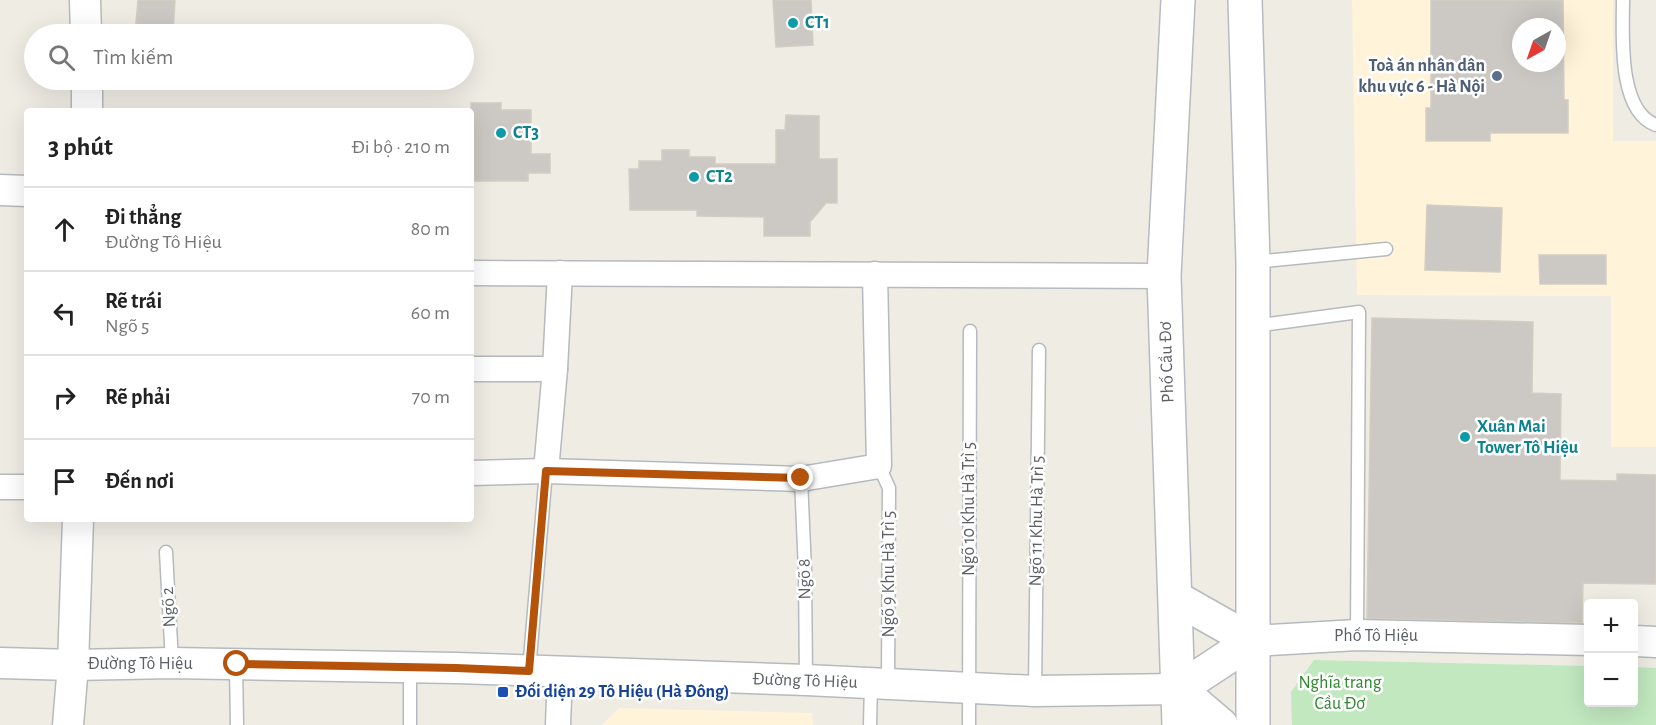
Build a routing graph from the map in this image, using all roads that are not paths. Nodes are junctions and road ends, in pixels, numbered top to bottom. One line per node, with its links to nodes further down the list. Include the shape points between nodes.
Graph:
1 (85, 0): 5 (street)
2 (1178, 0): 16 (main road, Phố Cầu Đơ)
3 (1245, 0): 12 (main road)
4 (1623, 0): 8 (lane, via 1623,60 1628,85 1638,112)
5 (86, 24)
6 (87, 90): 7 (street)
7 (87, 108)
8 (1656, 124)
9 (0, 190): 10 (street)
10 (24, 191)
11 (1386, 249): 12 (lane)
12 (1253, 262): 17 (main road)
13 (474, 273): 14 (street)
14 (560, 273): 15 (street); 21 (street)
15 (875, 274): 16 (street); 22 (street)
16 (1164, 276): 30 (main road, Phố Cầu Đơ)
17 (1254, 326): 31 (lane, via 1359,312); 33 (main road)
18 (970, 331): 45 (lane, Ngõ 10 Khu Hà Trì 5)
19 (1039, 350): 47 (lane, Ngõ 11 Khu Hà Trì 5)
20 (474, 369): 21 (street)
21 (555, 369): 23 (street)
22 (879, 466): 25 (street); 44 (lane, Ngõ 9 Khu Hà Trì 5, via 890,488)
23 (546, 471): 24 (street); 25 (street); 41 (lane)
24 (474, 473)
25 (801, 478): 43 (lane, Ngõ 8)
26 (0, 487): 27 (street)
27 (24, 487)
28 (78, 522): 38 (street)
29 (166, 552): 37 (lane, Ngõ 2)
30 (1176, 598): 33 (main road); 46 (main road, Phố Cầu Đơ)
31 (1358, 634): 32 (street, Phố Tô Hiệu); 33 (street, Phố Tô Hiệu)
32 (1584, 640)
33 (1252, 641): 46 (main road, Phố Tô Hiệu); 56 (main road)
34 (1638, 641): 35 (street)
35 (1656, 642)
36 (0, 663): 38 (street, Đường Tô Hiệu)
37 (172, 663): 38 (street, Đường Tô Hiệu); 39 (street, Đường Tô Hiệu)
38 (73, 664): 48 (street)
39 (237, 664): 40 (street, Đường Tô Hiệu); 49 (lane)
40 (410, 667): 41 (street, Đường Tô Hiệu); 50 (lane)
41 (529, 671): 42 (street, Đường Tô Hiệu)
42 (560, 672): 43 (street, Đường Tô Hiệu); 51 (street)
43 (806, 680): 44 (street, Đường Tô Hiệu)
44 (880, 684): 45 (street, Đường Tô Hiệu); 52 (lane, Ngõ 9 Khu Hà Trì 5)
45 (968, 688): 47 (street, Đường Tô Hiệu); 53 (lane, Ngõ 10 Khu Hà Trì 5)
46 (1179, 689): 47 (street, Đường Tô Hiệu); 54 (main road, Phố Cầu Đơ); 55 (main road)
47 (1035, 691)
48 (68, 725)
49 (237, 725)
50 (410, 725)
51 (558, 725)
52 (870, 725)
53 (969, 725)
54 (1179, 725)
55 (1221, 725)
56 (1253, 725)

